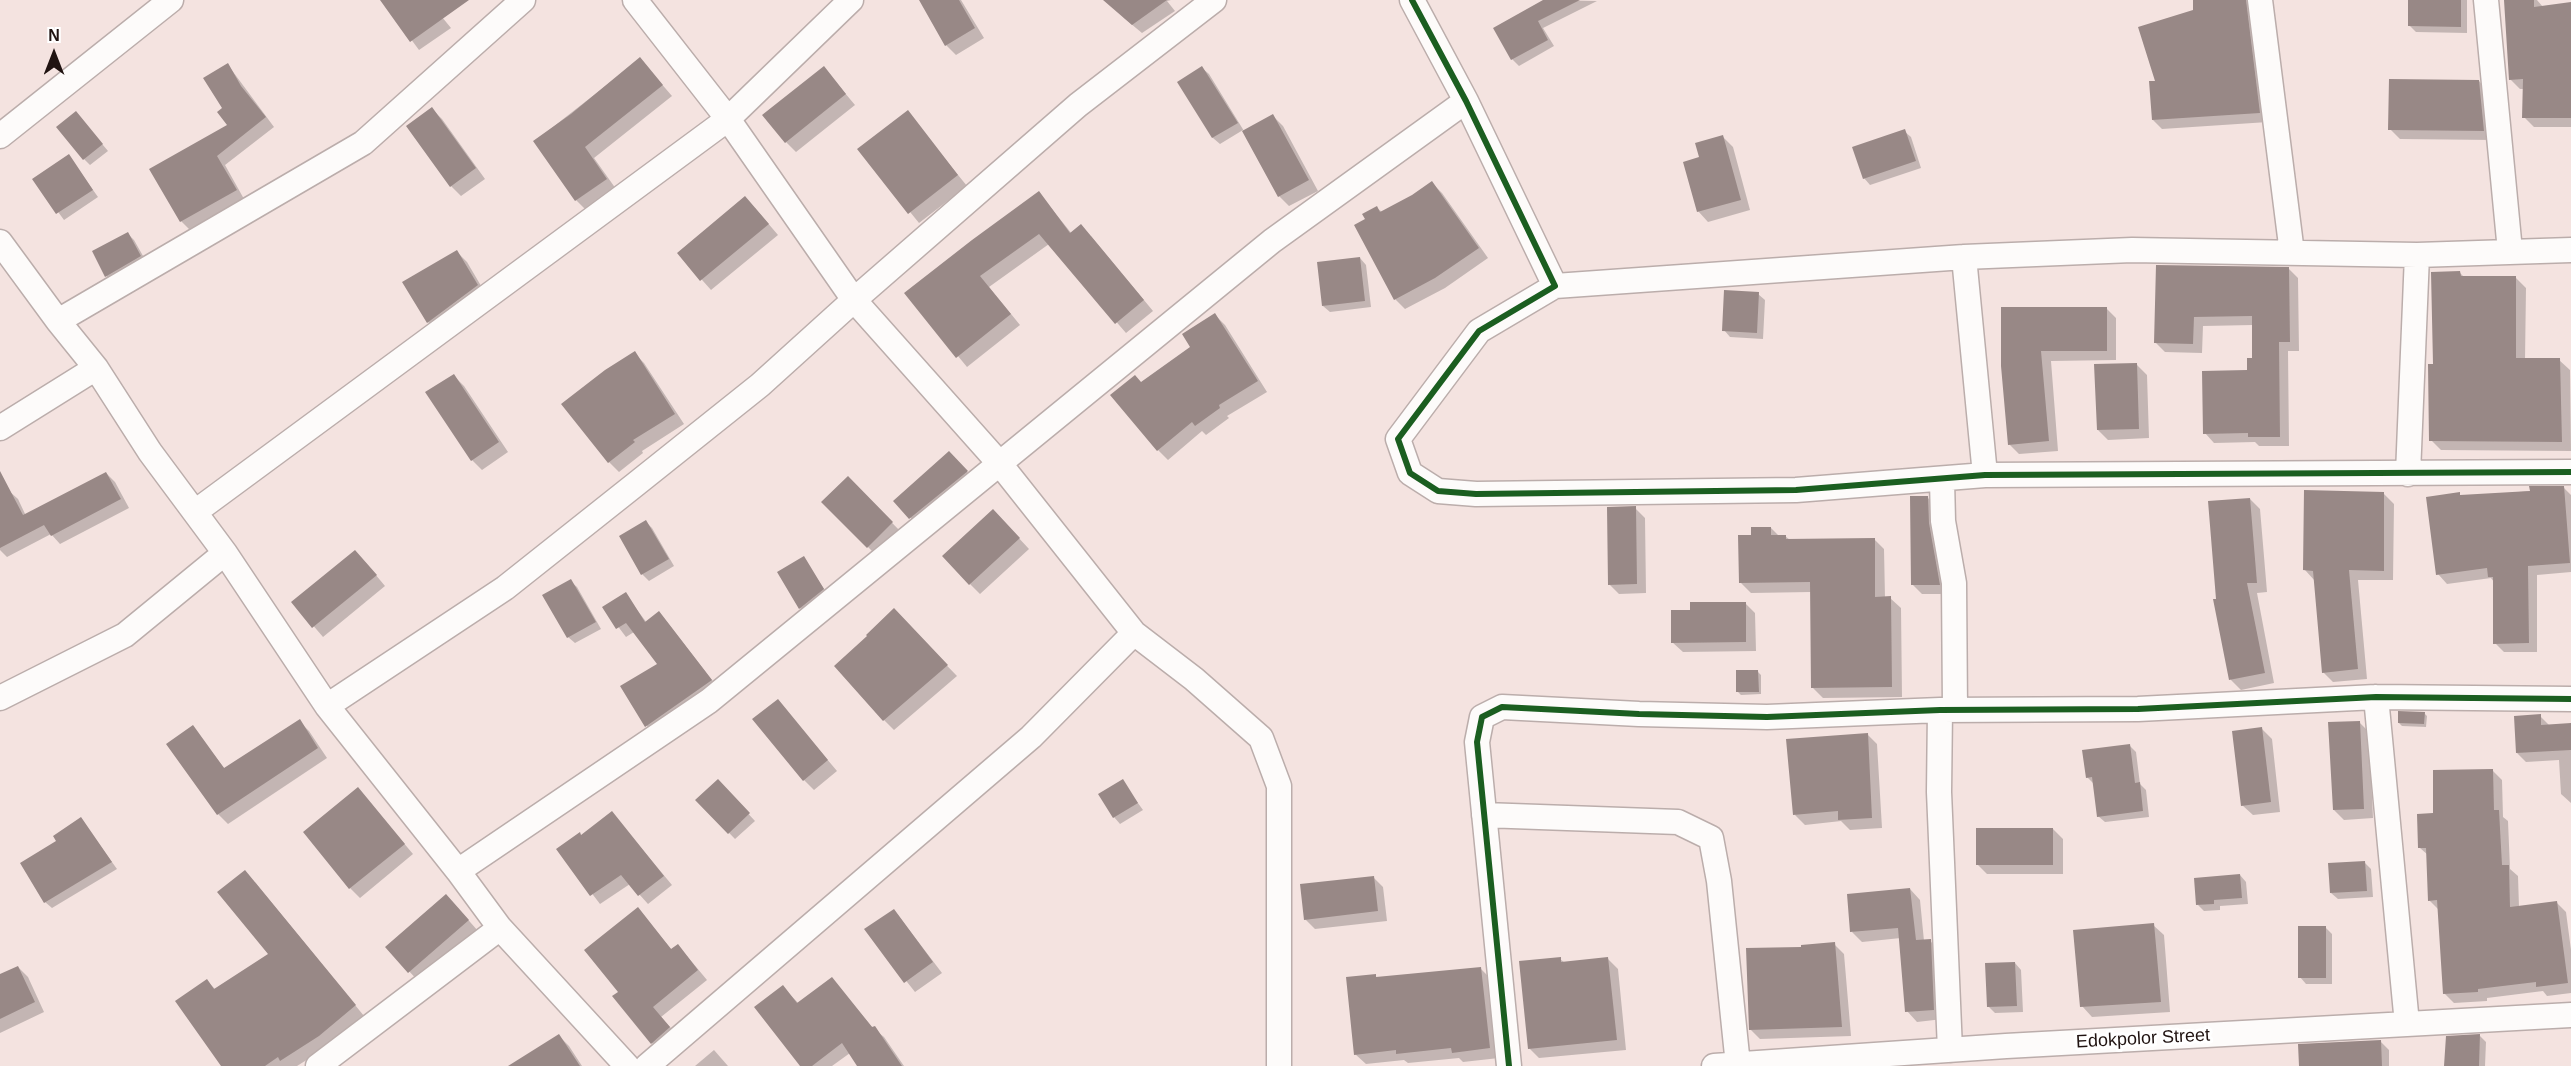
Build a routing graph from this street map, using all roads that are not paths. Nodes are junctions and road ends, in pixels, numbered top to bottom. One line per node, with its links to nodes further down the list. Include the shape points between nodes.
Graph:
1 (171, 0): 11 (street)
2 (523, 0): 20 (street, via 363,143)
3 (635, 0): 10 (street)
4 (851, 0): 10 (street)
5 (1214, 0): 19 (street, via 1078,105)
6 (1412, 0): 9 (street)
7 (2260, 0): 15 (street)
8 (2486, 0): 13 (street)
9 (1466, 101): 18 (street); 23 (street, via 1272,241)
10 (728, 119): 19 (street); 28 (street)
11 (0, 136)
12 (0, 242): 20 (street)
13 (2510, 250): 14 (street); 16 (street)
14 (2571, 250)
15 (2292, 253): 16 (street); 17 (street, via 2132,250)
16 (2417, 255): 25 (street)
17 (1964, 257): 18 (street); 26 (street)
18 (1555, 286): 27 (street, via 1479,332 1398,439 1410,473 1438,491 1476,494 1796,490)
19 (854, 300): 23 (street); 34 (street, via 760,385 505,588)
20 (58, 321): 21 (street)
21 (96, 368): 22 (street); 28 (street, via 150,452)
22 (0, 428)
23 (1000, 464): 30 (street); 37 (street, via 710,701)
24 (2571, 472): 25 (street)
25 (2408, 474): 26 (street)
26 (1985, 476): 27 (street)
27 (1942, 480): 35 (street, via 1943,521 1953,583)
28 (195, 512): 29 (street)
29 (225, 553): 31 (street, via 125,635); 34 (street)
30 (1134, 633): 45 (street, via 1031,737); 46 (street, via 1261,738 1279,786)
31 (0, 698)
32 (2376, 698): 33 (street); 35 (street, via 2138,709); 40 (street)
33 (2571, 699)
34 (327, 706): 37 (street)
35 (1947, 710): 36 (street, via 1767,717 1502,707 1482,717 1477,742); 41 (street, via 1939,792)
36 (1484, 815): 42 (street, via 1678,822 1712,838); 47 (street)
37 (458, 871): 38 (street)
38 (500, 928): 43 (street); 44 (street)
39 (2571, 1015): 40 (street, Edokpolor Street)
40 (2407, 1024): 41 (street, Edokpolor Street)
41 (1950, 1050): 42 (street, Edokpolor Street)
42 (1738, 1065): 48 (street, Edokpolor Street)
43 (318, 1066)
44 (627, 1066)
45 (647, 1066)
46 (1279, 1066)
47 (1509, 1066)
48 (1714, 1066)

